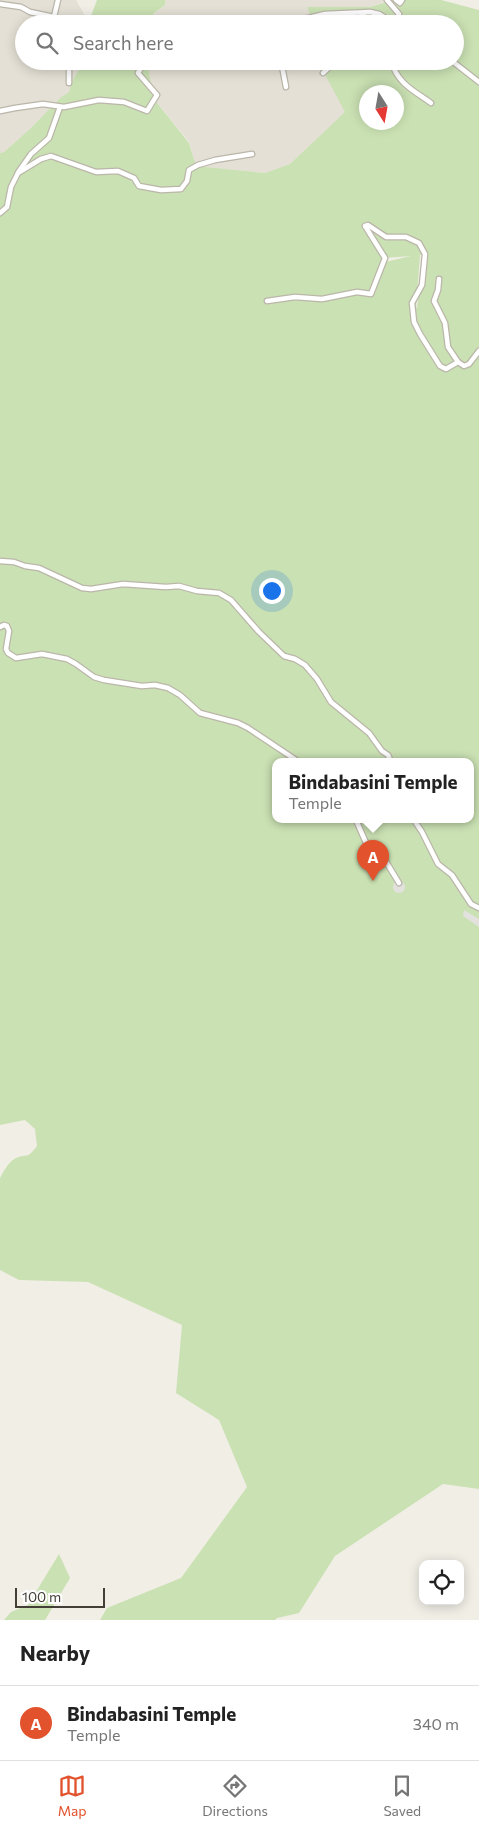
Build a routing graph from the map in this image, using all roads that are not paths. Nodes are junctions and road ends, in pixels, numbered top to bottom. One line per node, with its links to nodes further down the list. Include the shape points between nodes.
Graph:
1 (58, 0): 8 (street)
2 (387, 0): 12 (street)
3 (396, 0): 4 (street, via 400,3)
4 (402, 0)
5 (0, 4): 7 (street)
6 (370, 12): 9 (street); 10 (street); 11 (street)
7 (44, 15)
8 (54, 15)
9 (322, 15)
10 (362, 15)
11 (381, 15)
12 (398, 15)
13 (69, 70): 21 (street)
14 (140, 70): 24 (street, via 138,73 157,95 147,111 124,102 110,101)
15 (283, 70): 22 (street)
16 (326, 70): 19 (street)
17 (395, 70): 23 (street, via 404,84)
18 (464, 70): 20 (street)
19 (323, 73)
20 (479, 82)
21 (69, 83)
22 (286, 87)
23 (432, 103)
24 (60, 107): 25 (street, via 44,104); 27 (street, via 50,138 31,154)
25 (2, 111)
26 (252, 154): 27 (street, via 198,165 189,170 187,181 180,189 139,186 134,178 118,171 96,172 51,156)
27 (18, 173): 28 (street, via 7,207)
28 (0, 212)
29 (439, 279): 32 (street, via 434,302 445,323 448,346)
30 (267, 301): 32 (street, via 295,297 322,299 357,292 371,294 385,258 365,226 368,224 386,237 406,237 420,243 425,254 422,285 412,303 414,322 440,366 446,369)
31 (479, 351): 32 (street, via 469,364 464,366)
32 (458, 362)
33 (0, 560): 36 (street, via 39,568 91,589 123,584 179,586 219,593 231,600 284,656 305,665 331,702 369,733)
34 (0, 627): 35 (street, via 7,626 9,631 6,649 11,656 53,656 67,659 104,680 168,688 200,713 238,723)
35 (293, 758)
36 (389, 758)
37 (357, 823): 39 (street, via 367,845 385,860)
38 (416, 823): 40 (street, via 438,864 452,875 471,904)
39 (398, 883)
40 (479, 908)

